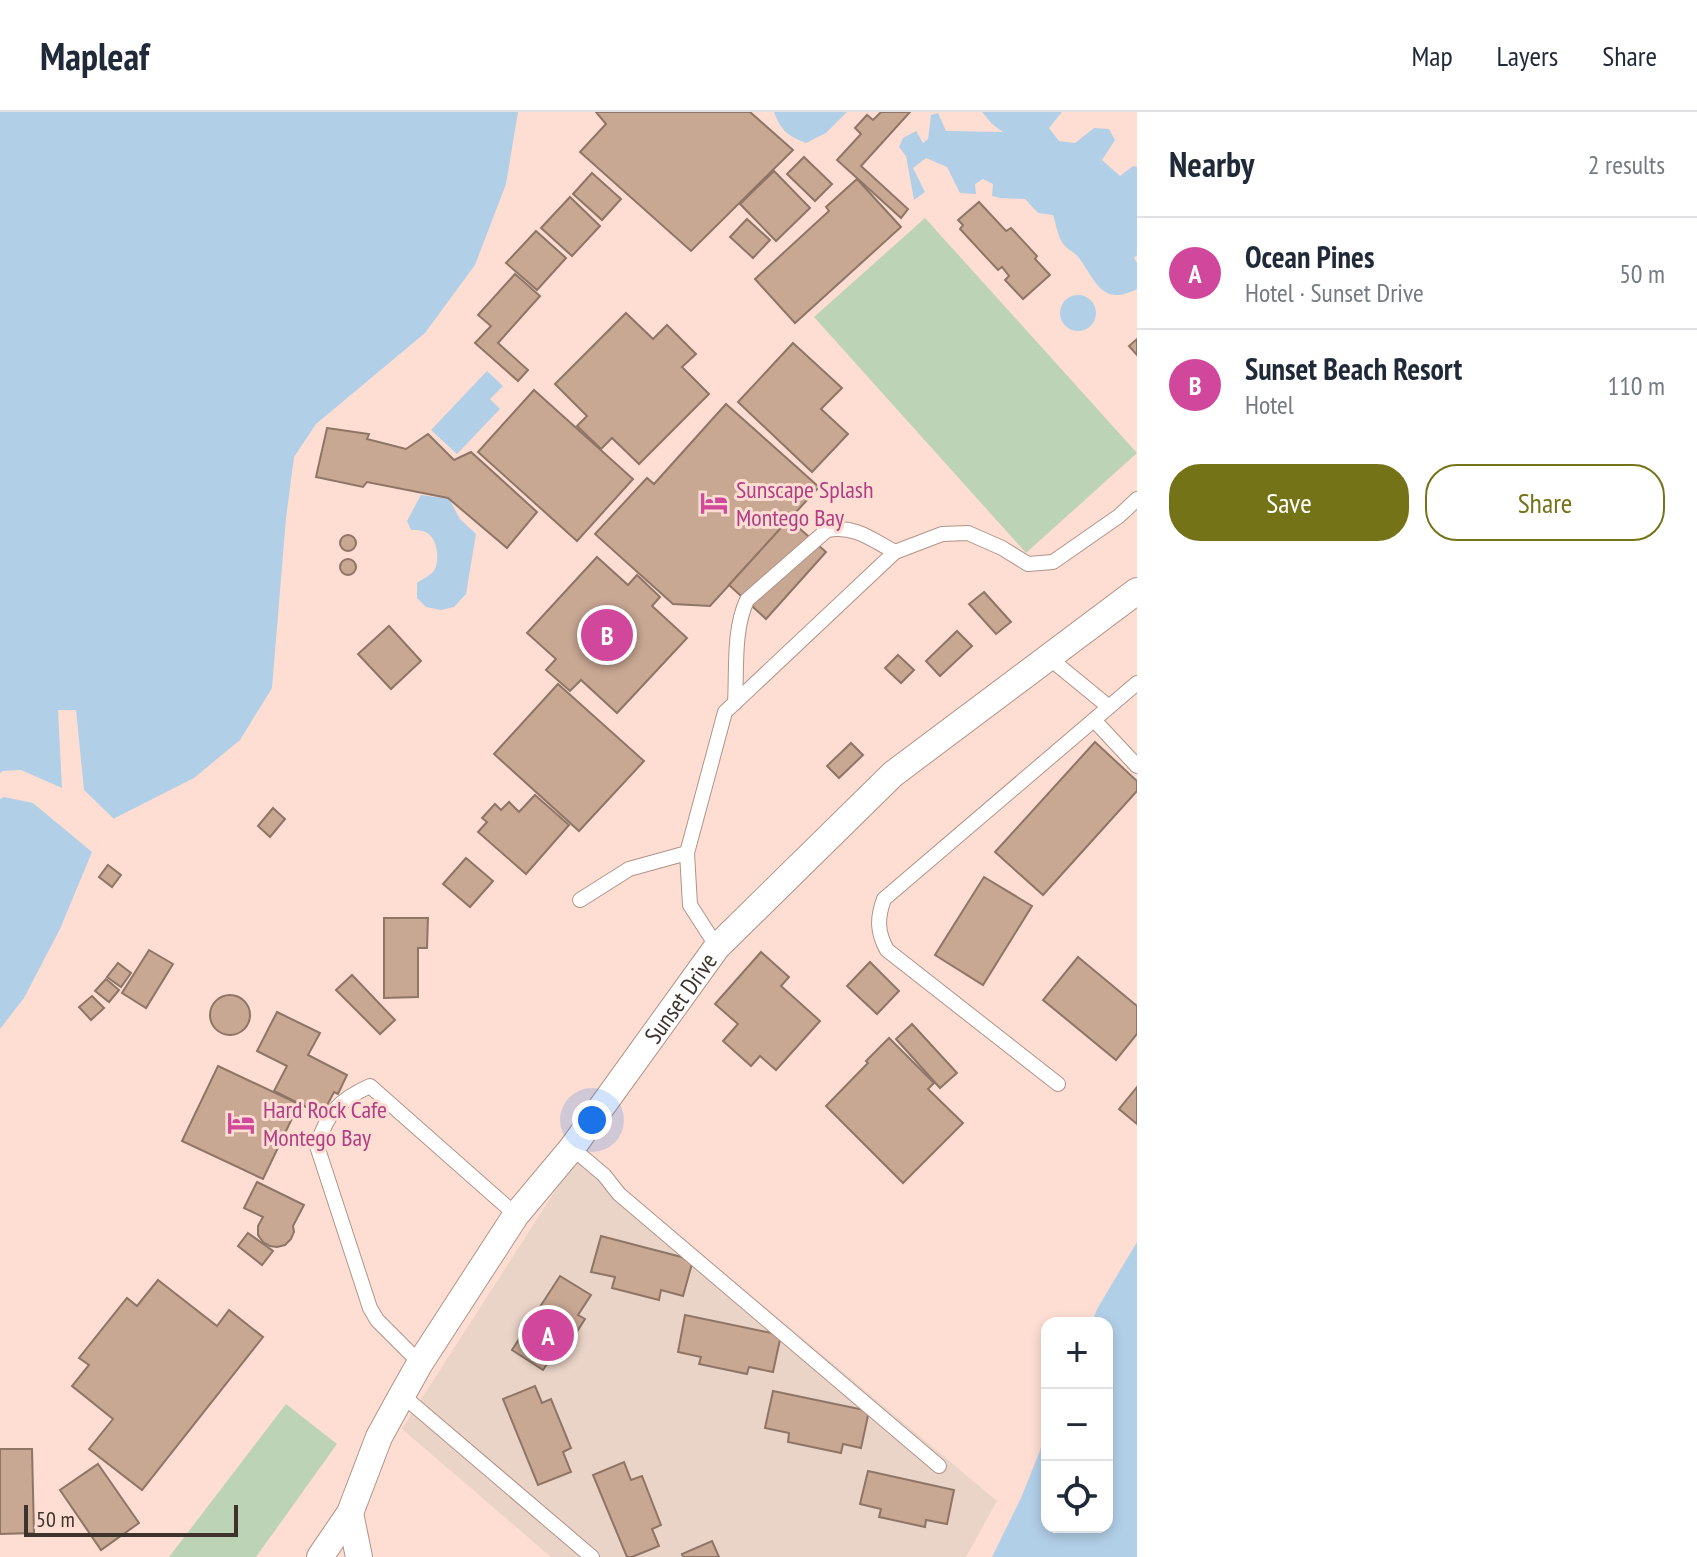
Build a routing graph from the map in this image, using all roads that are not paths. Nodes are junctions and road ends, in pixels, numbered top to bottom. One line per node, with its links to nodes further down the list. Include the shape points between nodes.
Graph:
1 (1137, 499): 2 (lane, via 1053,562 1028,564 968,533 942,534)
2 (895, 552): 6 (lane); 6 (lane, via 857,532 827,530 747,600 739,629)
3 (1137, 591): 4 (street, Sunset Drive)
4 (1048, 657): 7 (lane); 12 (street, Sunset Drive, via 893,774)
5 (1137, 683): 7 (lane)
6 (735, 703): 10 (lane, via 725,712)
7 (1109, 707): 8 (lane)
8 (1094, 720): 9 (lane); 13 (lane, via 884,899 879,911 887,950)
9 (1137, 766)
10 (687, 853): 11 (lane, via 629,869); 12 (lane, via 690,905)
11 (580, 900)
12 (717, 947): 14 (street, Sunset Drive)
13 (1058, 1084)
14 (572, 1148): 15 (street, Sunset Drive); 18 (lane)
15 (516, 1215): 16 (street, Sunset Drive); 16 (lane, via 370,1086 335,1108 323,1126 317,1146 370,1308)
16 (420, 1363): 17 (street, Sunset Drive)
17 (402, 1395): 19 (street, Sunset Drive, via 379,1437); 22 (lane)
18 (939, 1466)
19 (350, 1513): 20 (street, Sunset Drive); 21 (street)
20 (320, 1557)
21 (359, 1557)
22 (592, 1557)

